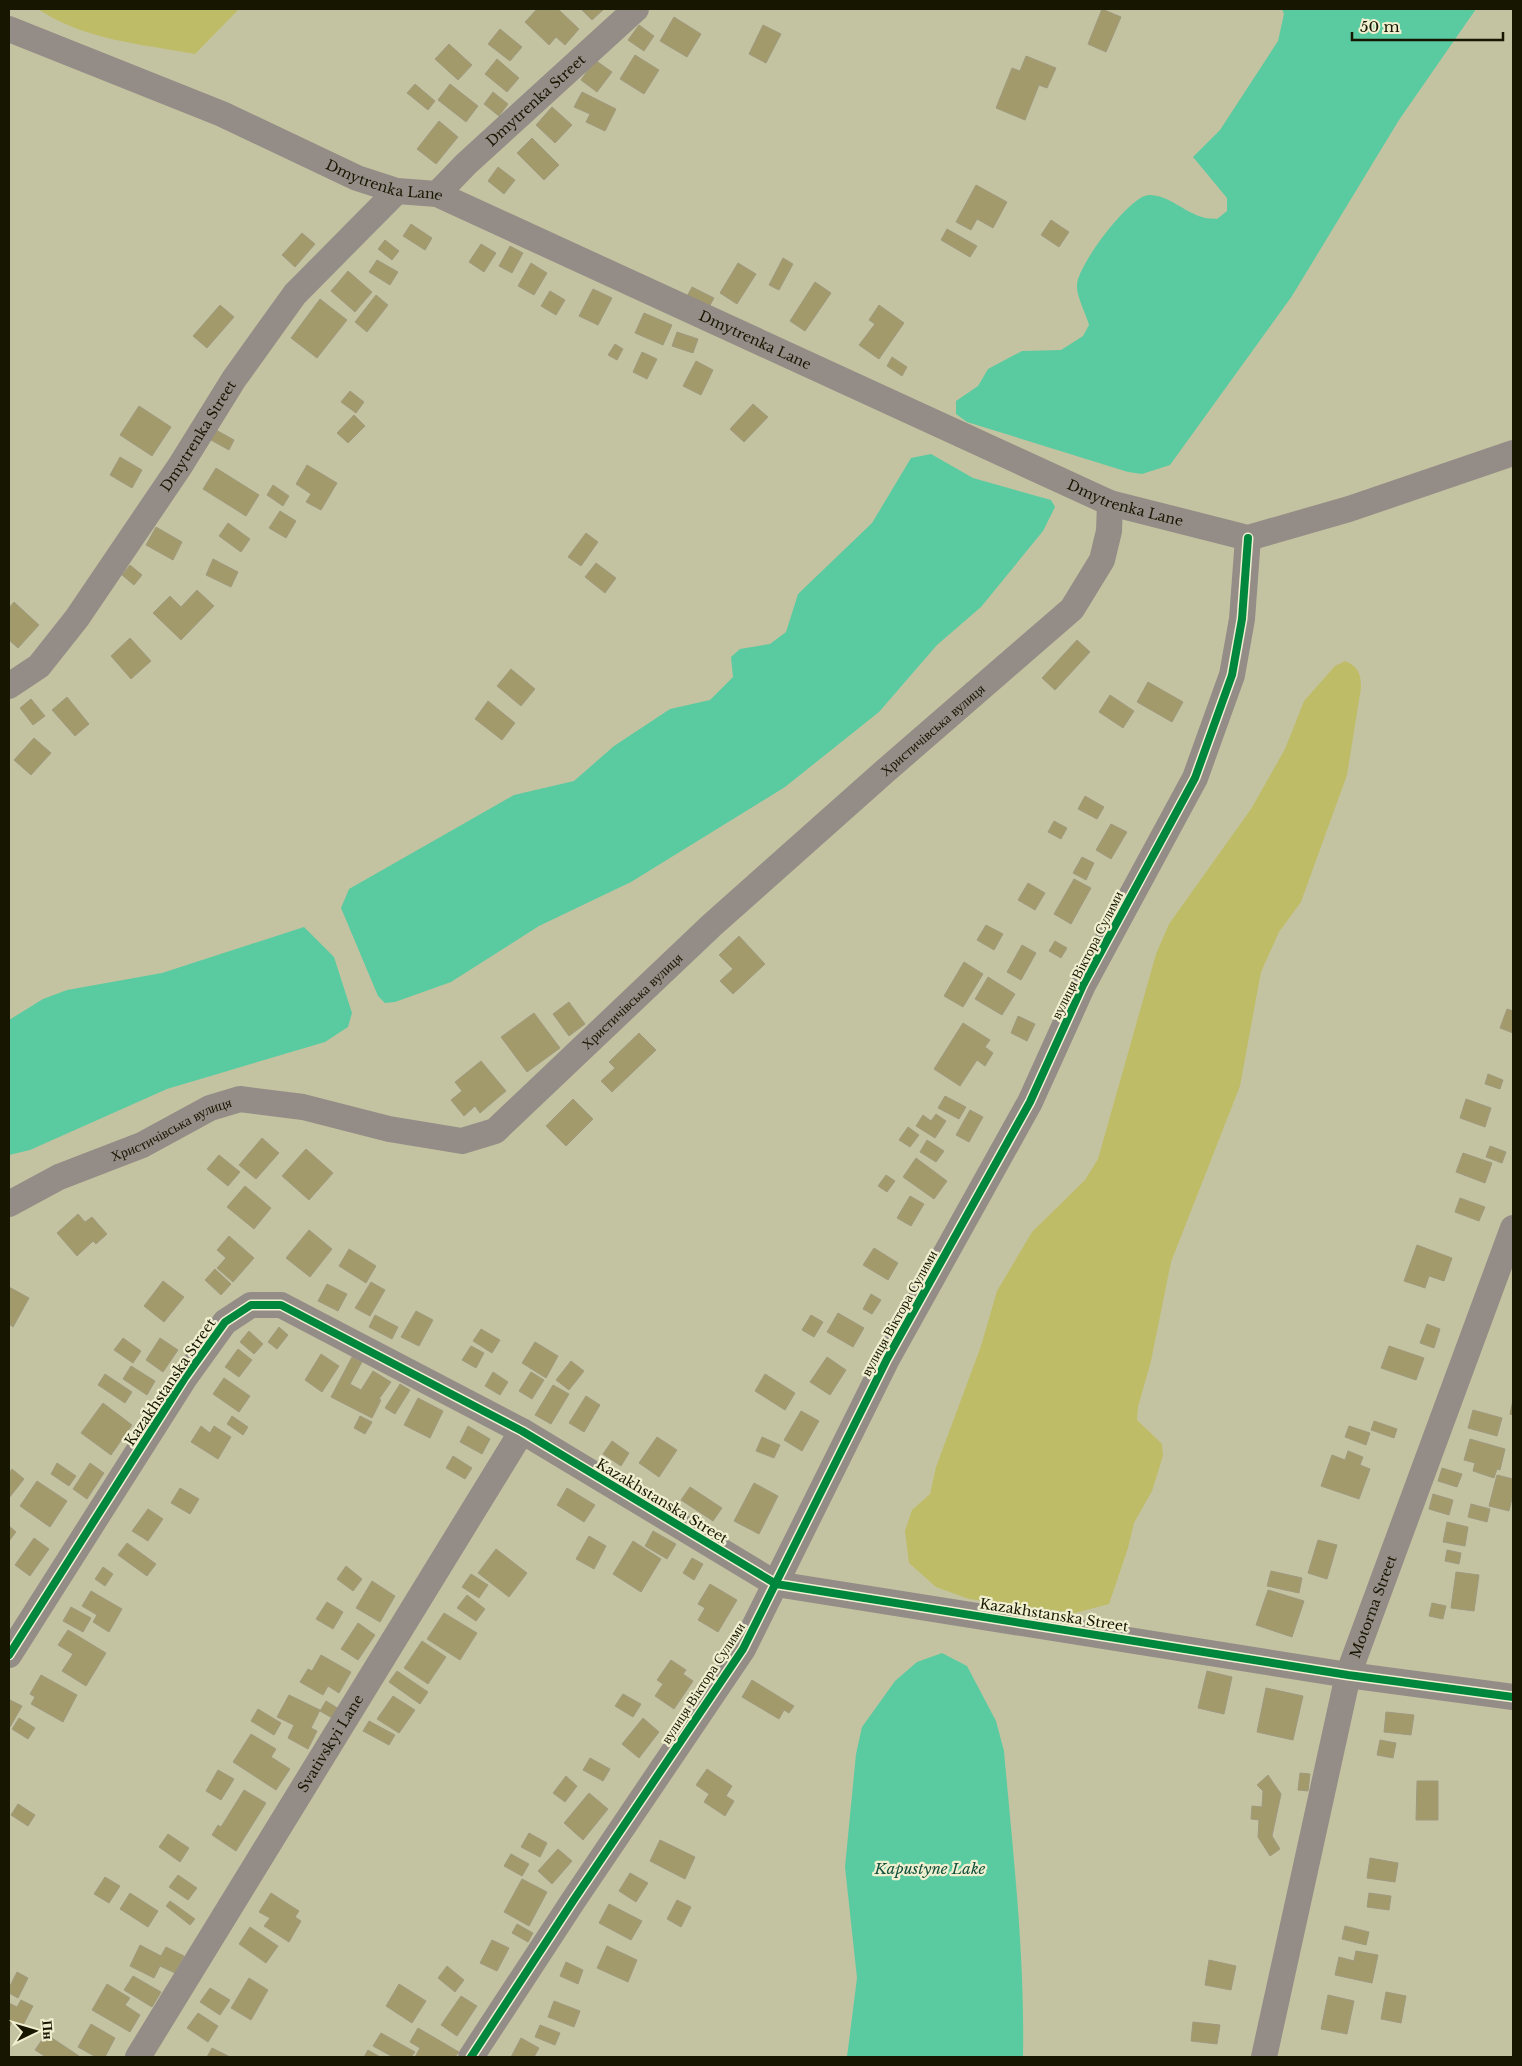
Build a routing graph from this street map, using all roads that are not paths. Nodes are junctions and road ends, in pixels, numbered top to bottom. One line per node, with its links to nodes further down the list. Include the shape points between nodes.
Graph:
1 (636, 9): 4 (street, Dmytrenka Street)
2 (9, 28): 3 (street, Dmytrenka Lane, via 222,114 357,178)
3 (396, 191): 4 (street, Dmytrenka Lane); 8 (street, Dmytrenka Street, via 296,294 234,379 180,466 77,618 39,666)
4 (437, 194): 6 (street, Dmytrenka Lane)
5 (1513, 453): 7 (street)
6 (1110, 503): 7 (street, Dmytrenka Lane); 9 (street, Христичівська вулиця, via 1109,531 1102,560 1072,608 712,925 494,1131 462,1141 389,1129 303,1106 240,1099 210,1108 142,1145 59,1177)
7 (1248, 538): 12 (street, вулиця Віктора Сулими, via 1242,619 1232,675 1195,778 1083,985 1030,1102 886,1359)
8 (9, 686)
9 (9, 1204)
10 (1513, 1228): 14 (street, Motorna Street)
11 (522, 1431): 12 (street, Kazakhstanska Street); 13 (street, Kazakhstanska Street, via 281,1305 250,1305 225,1322 184,1379); 16 (street, Svativskyi Lane)
12 (776, 1584): 14 (street, Kazakhstanska Street); 17 (street, вулиця Віктора Сулими, via 743,1649)
13 (9, 1655)
14 (1348, 1675): 15 (street, Kazakhstanska Street); 18 (street, Motorna Street)
15 (1513, 1698)
16 (138, 2057)
17 (471, 2057)
18 (1264, 2057)

